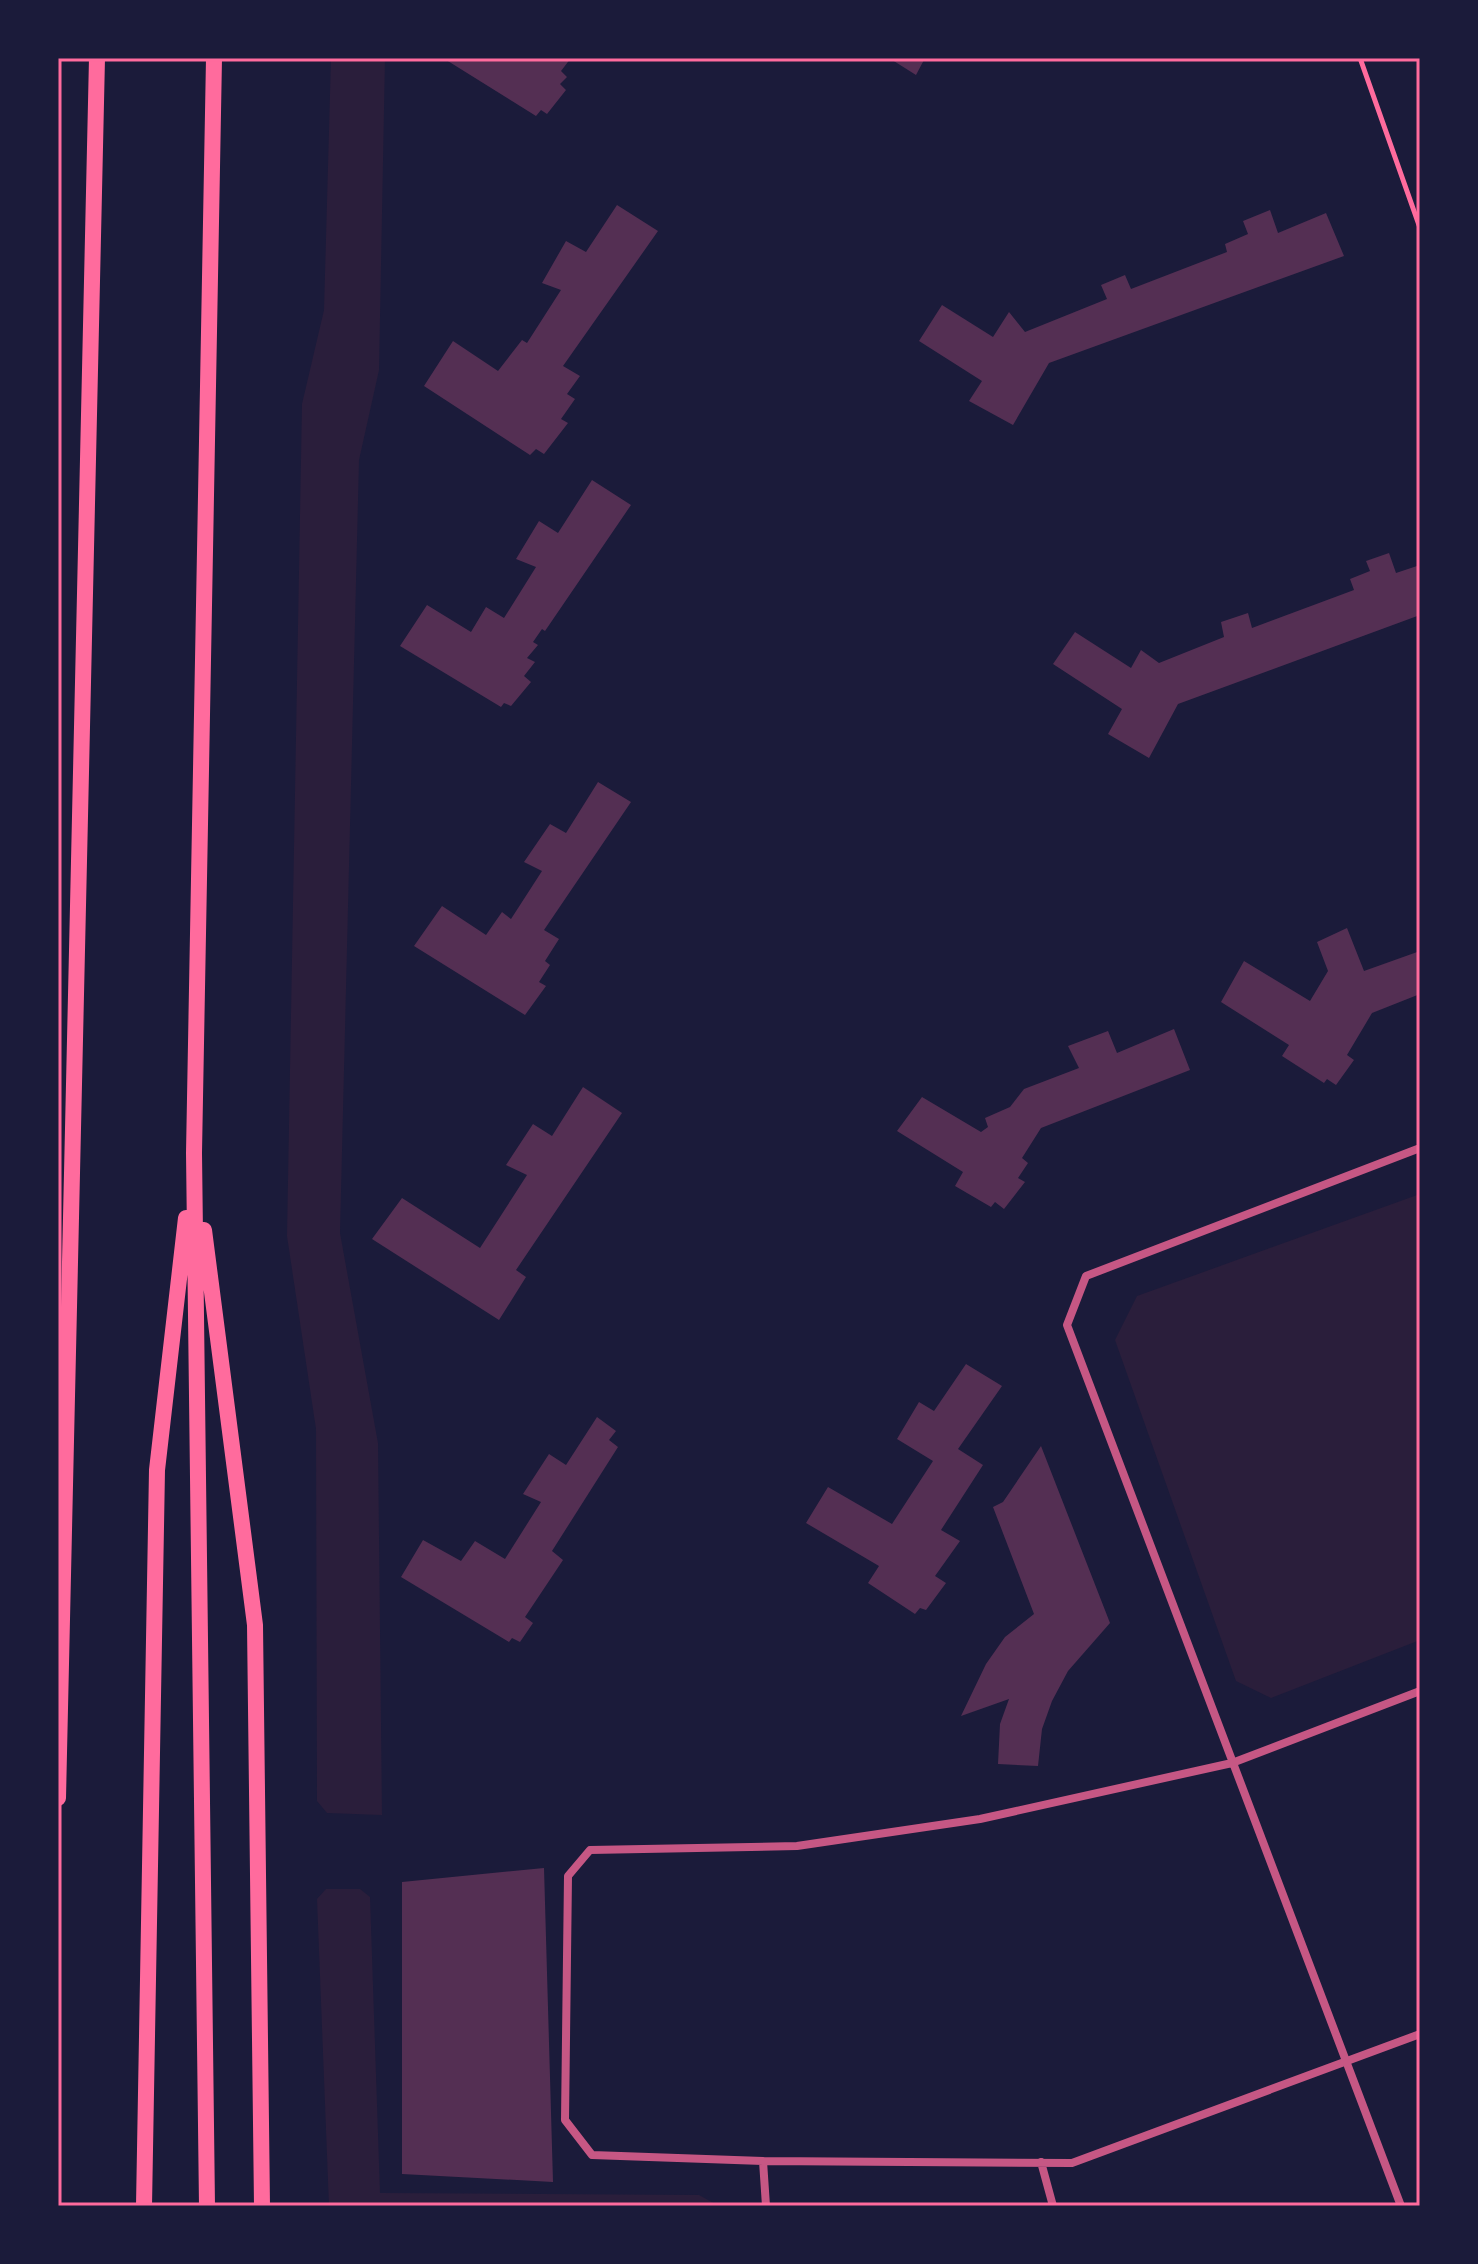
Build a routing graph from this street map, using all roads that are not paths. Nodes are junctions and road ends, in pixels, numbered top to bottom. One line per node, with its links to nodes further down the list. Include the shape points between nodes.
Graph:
1 (97, 58): 7 (main road)
2 (214, 58): 4 (main road)
3 (1420, 1148): 6 (street, via 1086,1276 1067,1325)
4 (194, 1153): 12 (main road, via 157,1470); 13 (main road); 14 (main road, via 255,1625)
5 (1420, 1691): 6 (street)
6 (1232, 1763): 9 (street); 10 (street, via 980,1819 797,1846 590,1850 568,1876 565,2120 592,2155)
7 (58, 1798)
8 (1420, 2034): 9 (street)
9 (1344, 2062): 11 (street, via 1072,2163); 17 (street)
10 (763, 2161): 11 (street); 15 (street)
11 (1041, 2162): 16 (street)
12 (144, 2206)
13 (207, 2206)
14 (262, 2206)
15 (766, 2206)
16 (1053, 2206)
17 (1401, 2206)

